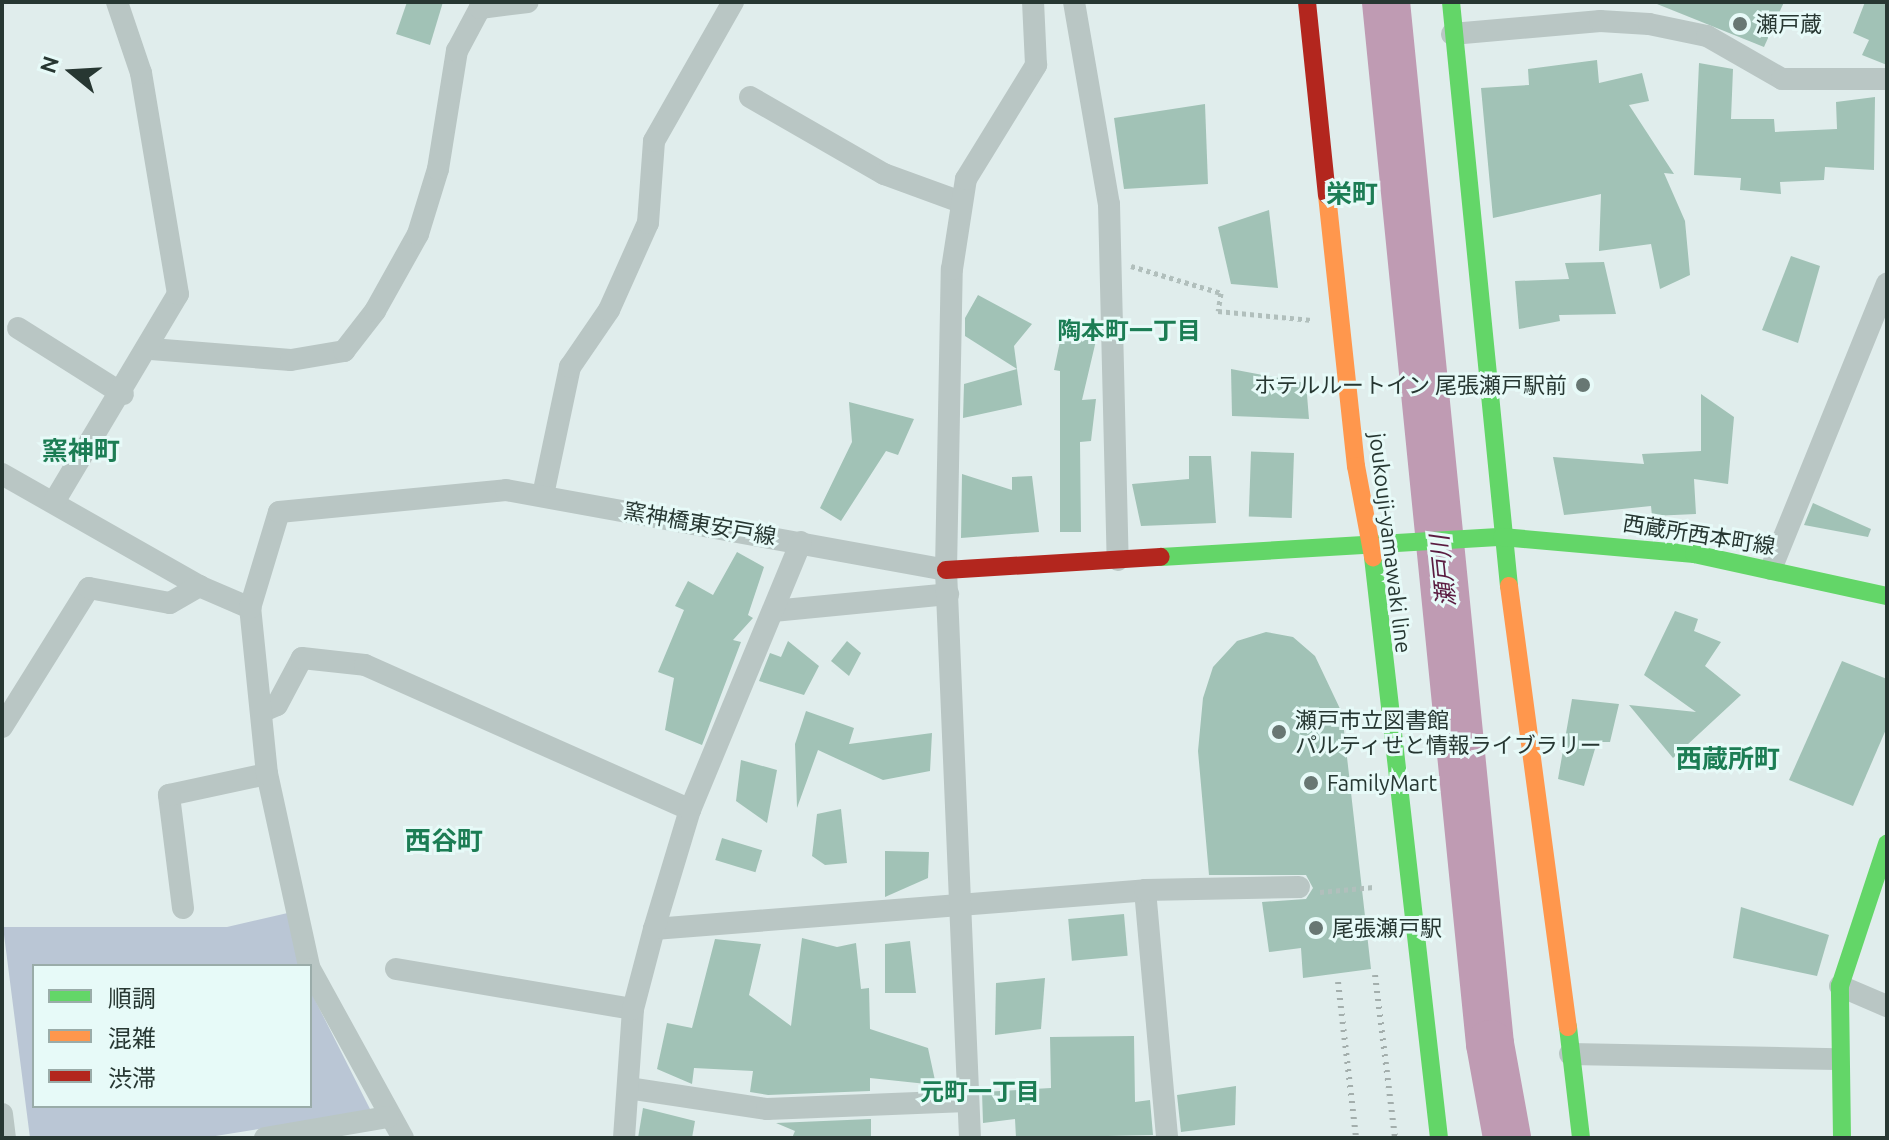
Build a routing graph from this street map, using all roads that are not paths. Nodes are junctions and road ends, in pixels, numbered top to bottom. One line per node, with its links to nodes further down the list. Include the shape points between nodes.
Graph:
1 (117, 2): 14 (street, via 141,73 178,294)
2 (528, 2): 14 (street, via 480,8 457,51 438,169 418,234 375,311 344,351 291,360)
3 (733, 2): 17 (street, via 654,141 648,223 609,310 570,367)
4 (1033, 2): 11 (street, via 1036,65 983,143)
5 (1074, 2): 22 (street, via 1109,204)
6 (1307, 2): 21 (main road, joukouji-yamawaki line)
7 (1451, 2): 8 (main road)
8 (1452, 34): 9 (street, via 1600,21 1649,24 1707,36 1782,79); 19 (main road)
9 (1887, 79)
10 (750, 97): 11 (street, via 884,174)
11 (961, 202): 24 (street, via 952,269)
12 (1887, 284): 23 (street)
13 (18, 328): 15 (street)
14 (151, 349): 15 (street)
15 (123, 394): 18 (street)
16 (2, 474): 18 (street)
17 (543, 495): 20 (street, 窯神橋東安戸線); 28 (street, 窯神橋東安戸線, via 506,490 279,512)
18 (54, 502): 25 (street)
19 (1494, 537): 21 (main road, 窯神橋東安戸線); 23 (main road, 西蔵所西本町線, via 1654,548); 46 (main road)
20 (801, 542): 24 (street, 窯神橋東安戸線); 29 (street)
21 (1371, 543): 22 (main road, 窯神橋東安戸線); 58 (main road, joukouji-yamawaki line)
22 (1118, 560): 24 (main road, 窯神橋東安戸線)
23 (1771, 569): 27 (main road, 西蔵所西本町線)
24 (946, 570): 26 (street)
25 (199, 586): 28 (street); 31 (street, via 170,603 89,588)
26 (948, 594): 29 (street); 37 (street)
27 (1887, 596)
28 (250, 608): 30 (street)
29 (773, 611): 33 (street)
30 (261, 712): 32 (street); 33 (street, via 277,705 302,658 365,665)
31 (2, 727)
32 (267, 774): 38 (street, via 169,795); 40 (street)
33 (690, 810): 39 (street)
34 (1887, 844): 43 (main road)
35 (1299, 887): 36 (street)
36 (1145, 890): 37 (street); 57 (street)
37 (962, 906): 39 (street); 49 (street)
38 (183, 908)
39 (654, 929): 45 (street)
40 (308, 964)
41 (396, 969): 45 (street)
42 (312, 974): 51 (street)
43 (1840, 986): 44 (street); 47 (main road)
44 (1887, 1006)
45 (633, 1009): 48 (street)
46 (1570, 1054): 47 (street); 59 (main road)
47 (1837, 1059): 60 (main road)
48 (628, 1088): 49 (street, via 767,1109); 55 (street)
49 (967, 1101): 56 (street)
50 (2, 1114): 52 (street)
51 (388, 1117): 53 (street); 54 (street)
52 (5, 1138)
53 (265, 1138)
54 (403, 1138)
55 (624, 1138)
56 (970, 1138)
57 (1167, 1138)
58 (1439, 1138)
59 (1581, 1138)
60 (1842, 1138)

